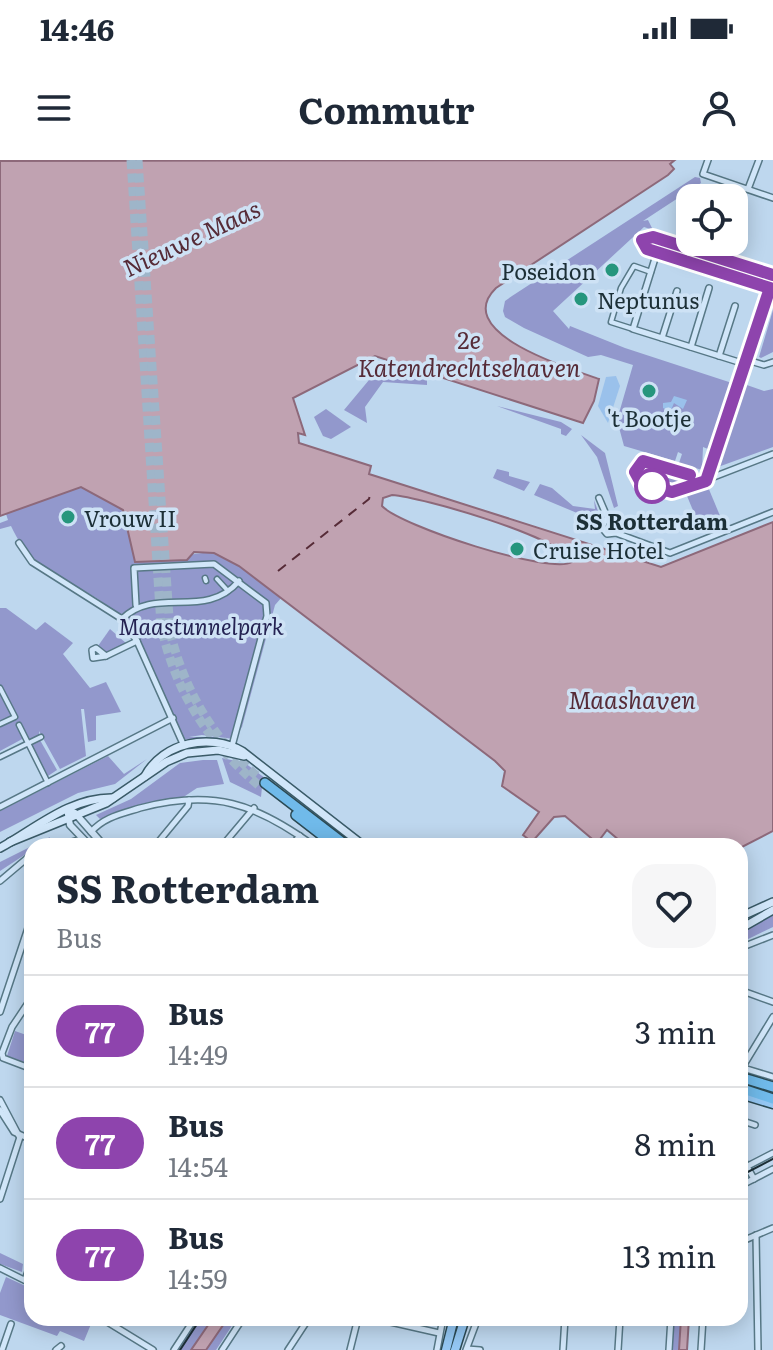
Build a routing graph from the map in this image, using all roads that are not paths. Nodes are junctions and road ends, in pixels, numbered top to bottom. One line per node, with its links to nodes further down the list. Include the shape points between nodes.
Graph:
1 (708, 160): 3 (street, via 703,174)
2 (759, 160): 4 (street)
3 (733, 184)
4 (748, 189): 5 (street)
5 (773, 198)
6 (676, 244): 7 (street, via 643,238 643,247)
7 (657, 252): 11 (street); 13 (street)
8 (713, 256): 10 (street)
9 (732, 256): 10 (street)
10 (730, 262): 12 (street)
11 (651, 272): 17 (street); 17 (street, via 634,266 621,288 611,322)
12 (773, 275)
13 (772, 287): 21 (street)
14 (709, 288): 19 (street)
15 (677, 291): 18 (street)
16 (735, 306): 20 (street)
17 (633, 329): 18 (street)
18 (662, 338): 19 (street)
19 (691, 347): 20 (street)
20 (719, 356): 21 (street)
21 (746, 362): 22 (street)
22 (773, 362)
23 (773, 454): 25 (street)
24 (712, 461): 25 (street)
25 (706, 481): 25 (street, via 672,492 641,483 635,470 647,461)
26 (599, 498): 28 (street)
27 (773, 512): 29 (street, via 670,553)
28 (608, 519): 29 (street, via 618,522); 29 (street, via 603,530)
29 (616, 533)
30 (19, 543): 35 (street, via 32,562)
31 (217, 579): 33 (street)
32 (239, 581): 33 (street); 34 (street, via 212,564 134,568); 44 (street, via 261,594 267,616)
33 (229, 592): 34 (street, via 212,600)
34 (136, 605): 35 (street)
35 (122, 619): 36 (street)
36 (137, 641): 37 (street); 39 (street)
37 (106, 656)
38 (0, 688): 40 (street, via 15,717)
39 (173, 718): 45 (street); 48 (street)
40 (0, 724)
41 (19, 725): 43 (street)
42 (41, 737): 43 (street)
43 (28, 743): 46 (street); 48 (street)
44 (232, 746): 45 (main road, via 204,741); 47 (main road)
45 (186, 749): 47 (main road, via 222,750); 49 (main road, via 158,760)
46 (0, 757)
47 (250, 758): 65 (main road)
48 (48, 783): 51 (street)
49 (113, 798): 53 (main road, via 90,800); 54 (main road)
50 (189, 800): 52 (street, via 222,800); 55 (street, via 114,816 101,821); 60 (street)
51 (0, 806)
52 (254, 808): 56 (street); 61 (street)
53 (66, 813): 54 (main road); 57 (street); 66 (main road)
54 (75, 813): 55 (street)
55 (93, 834): 58 (street); 59 (street)
56 (300, 836): 62 (street)
57 (83, 838)
58 (90, 838)
59 (97, 838)
60 (162, 838)
61 (229, 838)
62 (303, 838)
63 (326, 838): 64 (highway, via 264,786)
64 (336, 838)
65 (354, 838)
66 (0, 848)
67 (24, 861): 68 (street)
68 (0, 881)
69 (773, 902): 71 (main road)
70 (773, 910): 72 (main road)
71 (748, 913)
72 (748, 924)
73 (773, 935): 75 (street)
74 (24, 940): 79 (street)
75 (748, 945)
76 (748, 993): 77 (street)
77 (773, 1002)
78 (24, 1011): 81 (street)
79 (0, 1012)
80 (773, 1017): 82 (street)
81 (2, 1056): 83 (street)
82 (748, 1063)
83 (24, 1066)
84 (748, 1076): 85 (street)
85 (773, 1077)
86 (748, 1078): 88 (highway)
87 (748, 1081): 91 (highway)
88 (773, 1087)
89 (748, 1096): 91 (main road)
90 (0, 1100): 95 (street)
91 (773, 1101)
92 (0, 1110): 95 (street)
93 (748, 1123): 94 (street)
94 (755, 1125)
95 (20, 1137): 96 (street); 102 (street)
96 (24, 1138)
97 (773, 1153): 98 (street)
98 (748, 1166): 100 (street)
99 (773, 1171): 100 (street)
100 (754, 1179): 101 (street)
101 (748, 1182)
102 (0, 1199)
103 (773, 1228): 104 (street)
104 (756, 1235): 105 (street); 139 (street)
105 (748, 1238)
106 (0, 1268): 107 (street)
107 (24, 1280)
108 (11, 1324): 124 (street)
109 (119, 1326): 125 (street)
110 (190, 1326): 126 (street)
111 (238, 1326): 127 (street)
112 (304, 1326): 128 (street)
113 (356, 1326): 129 (street)
114 (408, 1326): 123 (street)
115 (441, 1326): 123 (street)
116 (452, 1326): 131 (main road)
117 (462, 1326): 132 (main road)
118 (475, 1326): 133 (street)
119 (564, 1326): 135 (street)
120 (620, 1326): 136 (street)
121 (670, 1326): 137 (street)
122 (702, 1326): 138 (street)
123 (439, 1333): 130 (street)
124 (2, 1350)
125 (153, 1350)
126 (174, 1350)
127 (222, 1350)
128 (288, 1350)
129 (350, 1350)
130 (437, 1350)
131 (446, 1350)
132 (455, 1350)
133 (466, 1350): 134 (street)
134 (480, 1350)
135 (563, 1350)
136 (618, 1350)
137 (669, 1350)
138 (701, 1350)
139 (758, 1350)

